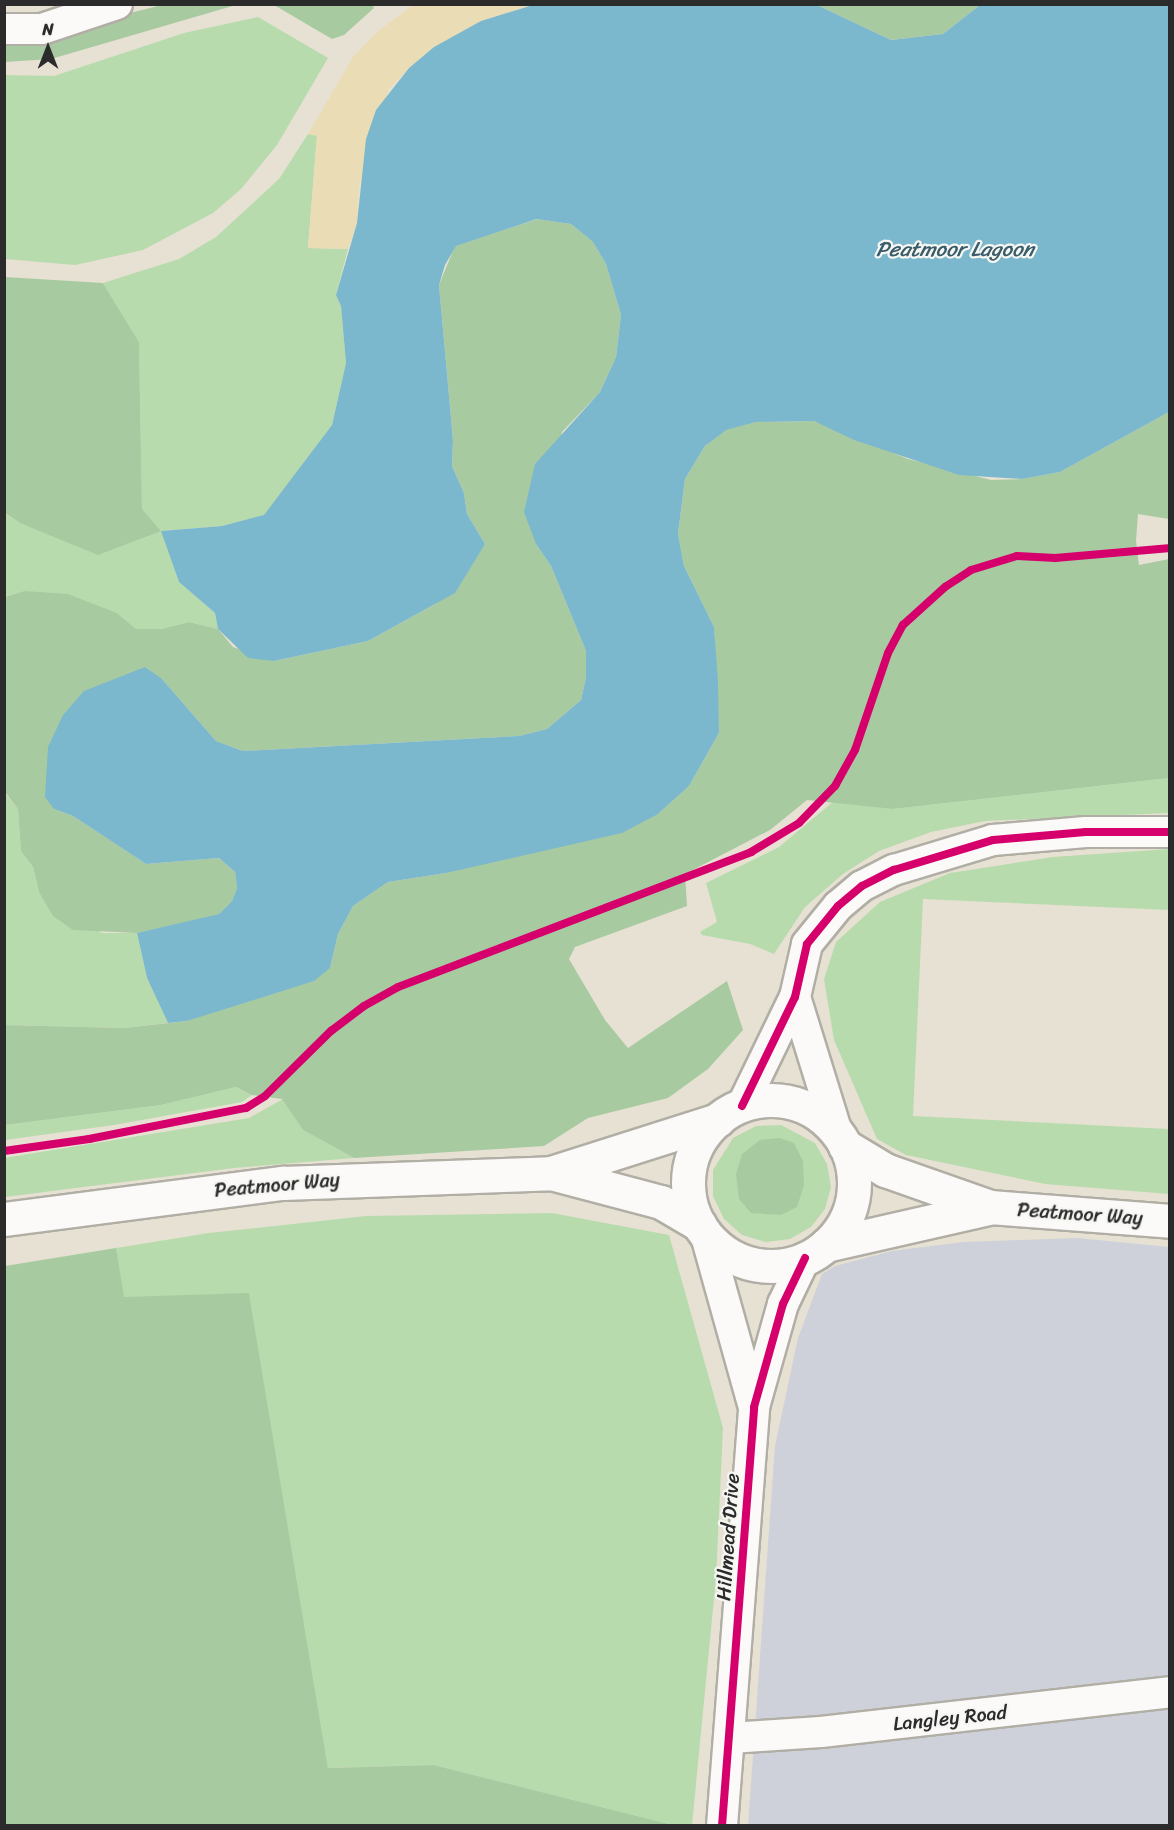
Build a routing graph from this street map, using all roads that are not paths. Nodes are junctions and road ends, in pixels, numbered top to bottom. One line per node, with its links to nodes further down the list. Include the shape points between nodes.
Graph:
1 (117, 4): 2 (street, via 42,29)
2 (4, 29)
3 (1170, 832): 4 (street, via 1086,832 993,840 894,870 862,886 819,928 801,960)
4 (795, 997): 5 (street); 6 (street)
5 (730, 1113): 6 (main road, via 767,1101 803,1106); 7 (main road, Peatmoor Way); 11 (main road, via 705,1132 690,1165 690,1201)
6 (841, 1140): 8 (main road, Peatmoor Way, via 885,1170); 12 (main road, via 853,1172 852,1204 838,1233)
7 (551, 1173): 9 (main road, Peatmoor Way, via 294,1182); 11 (main road, Peatmoor Way, via 661,1202)
8 (990, 1207): 10 (main road, Peatmoor Way); 12 (main road, Peatmoor Way)
9 (4, 1219)
10 (1170, 1221)
11 (702, 1229): 12 (main road, via 717,1246 747,1262 781,1266); 13 (street, Hillmead Drive)
12 (815, 1252): 13 (street, Hillmead Drive, via 783,1304)
13 (754, 1407): 15 (street, Hillmead Drive)
14 (1170, 1692): 15 (street, Langley Road, via 821,1732)
15 (730, 1738): 16 (street, Hillmead Drive)
16 (722, 1826)

